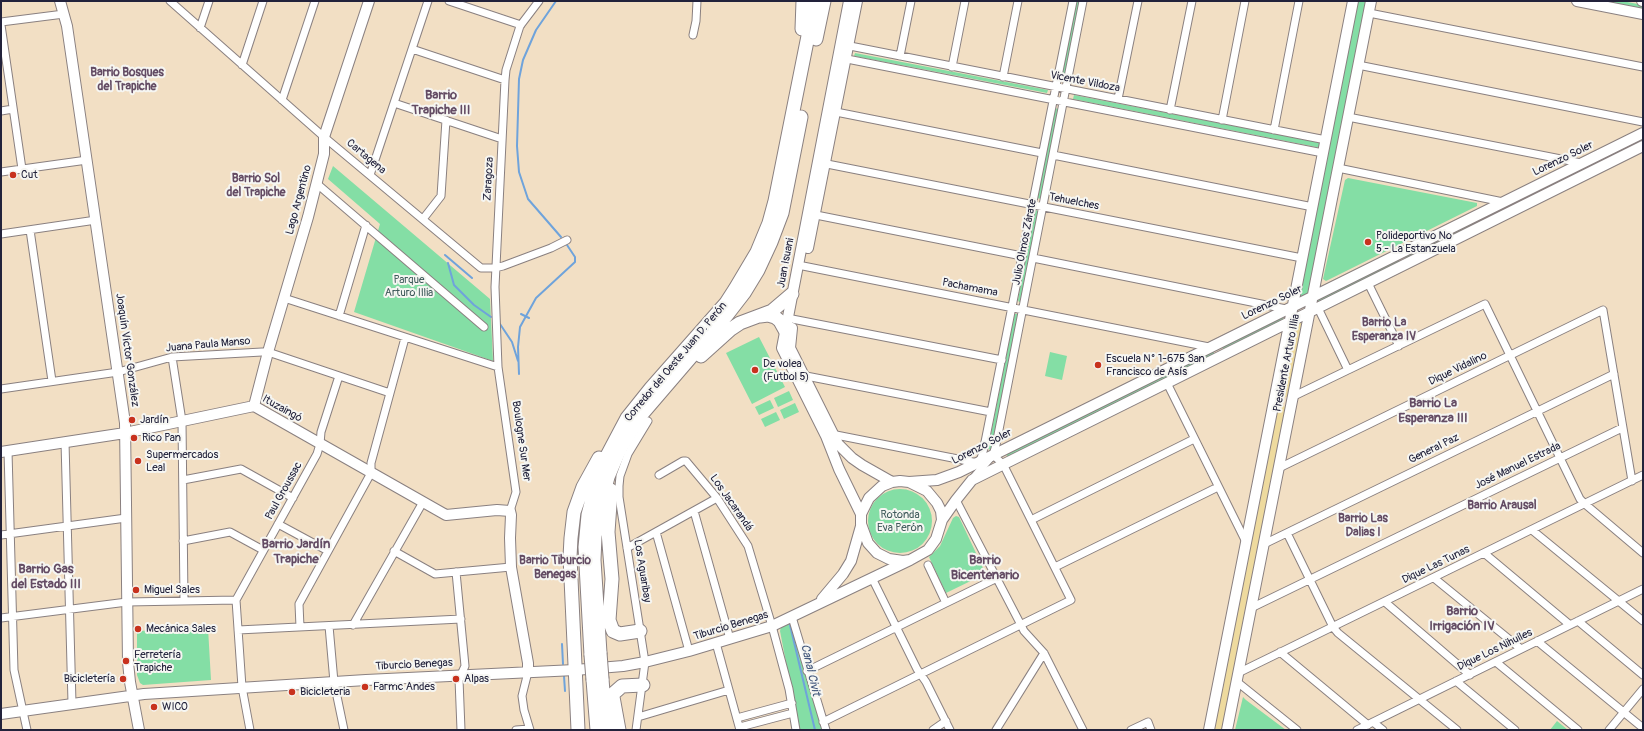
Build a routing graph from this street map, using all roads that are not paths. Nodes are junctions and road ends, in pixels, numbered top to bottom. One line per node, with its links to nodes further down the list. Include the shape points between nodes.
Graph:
1 (60, 1): 29 (street, Joaquín Víctor González)
2 (170, 1): 34 (street, Cartagena)
3 (209, 1): 34 (street)
4 (263, 1): 40 (street)
5 (316, 1): 50 (street)
6 (369, 1): 64 (street, Lago Argentino)
7 (428, 1): 37 (street)
8 (449, 1): 32 (street)
9 (539, 1): 32 (street, Zaragoza)
10 (697, 1): 35 (street)
11 (803, 1): 48 (highway)
12 (815, 1): 48 (highway, Corredor del Oeste Juan D. Perón)
13 (824, 1): 125 (highway, Corredor del Oeste Juan D. Perón, via 787,192 771,242 744,293)
14 (849, 1): 36 (street, Juan Isuani)
15 (857, 1): 36 (street, Juan Isuani)
16 (911, 1): 38 (street)
17 (965, 1): 42 (street)
18 (1018, 1): 44 (street)
19 (1072, 1): 46 (street, Julio Olmos Zárate)
20 (1083, 1): 47 (street, Julio Olmos Zárate)
21 (1138, 1): 49 (street)
22 (1192, 1): 55 (street)
23 (1245, 1): 60 (street)
24 (1299, 1): 62 (street)
25 (1353, 1): 66 (street, Presidente Arturo Illia)
26 (1371, 1): 28 (street, Presidente Arturo Illia)
27 (1577, 1): 30 (street)
28 (1368, 13): 41 (street, Presidente Arturo Illia); 43 (street)
29 (64, 14): 31 (street); 71 (street, Joaquín Víctor González)
30 (1643, 14)
31 (1, 22)
32 (521, 25): 45 (street, Zaragoza)
33 (1, 26): 54 (street)
34 (200, 28): 40 (street, Cartagena)
35 (693, 35)
36 (844, 45): 38 (street, Vicente Vildoza); 39 (street, Juan Isuani)
37 (412, 49): 45 (street); 52 (street)
38 (900, 56): 42 (street, Vicente Vildoza)
39 (842, 58): 51 (street); 57 (street, Juan Isuani)
40 (242, 65): 50 (street, Cartagena)
41 (1358, 65): 58 (street, Presidente Arturo Illia); 61 (street)
42 (952, 67): 44 (street, Vicente Vildoza)
43 (1643, 67)
44 (1003, 76): 46 (street, Vicente Vildoza)
45 (505, 80): 65 (street, Zaragoza)
46 (1056, 87): 47 (street, Vicente Vildoza); 51 (street, Julio Olmos Zárate)
47 (1066, 89): 49 (street, Vicente Vildoza); 53 (street, Julio Olmos Zárate)
48 (796, 96): 128 (highway, Corredor del Oeste Juan D. Perón, via 775,201 757,252 726,302)
49 (1118, 99): 55 (street, Vicente Vildoza)
50 (282, 100): 64 (street, Cartagena)
51 (1053, 100): 53 (street); 68 (street, Julio Olmos Zárate)
52 (394, 102): 59 (street); 77 (street)
53 (1063, 102): 69 (street); 70 (street, Julio Olmos Zárate)
54 (13, 109): 56 (street); 75 (street)
55 (1170, 110): 60 (street, Vicente Vildoza)
56 (1, 111)
57 (831, 111): 68 (street); 72 (street, Juan Isuani)
58 (1348, 117): 73 (street); 74 (street, Presidente Arturo Illia)
59 (446, 120): 65 (street); 84 (street, via 441,196)
60 (1222, 120): 62 (street, Vicente Vildoza)
61 (1643, 122)
62 (1274, 130): 66 (street, Vicente Vildoza)
63 (1643, 133): 73 (street, Lorenzo Soler)
64 (324, 137): 77 (street, Cartagena); 78 (street, Lago Argentino, via 324,154)
65 (502, 139): 96 (street, Zaragoza)
66 (1326, 140): 69 (street, Presidente Arturo Illia)
67 (1643, 146): 94 (street)
68 (1042, 153): 80 (street, Julio Olmos Zárate)
69 (1323, 153): 82 (street, Presidente Arturo Illia)
70 (1053, 155): 81 (street, Julio Olmos Zárate); 82 (street)
71 (87, 160): 75 (street); 85 (street, Joaquín Víctor González)
72 (821, 163): 80 (street, Tehuelches); 83 (street, Juan Isuani)
73 (1582, 163): 79 (street, Lorenzo Soler)
74 (1338, 168): 79 (street); 99 (street, Presidente Arturo Illia)
75 (22, 169): 76 (street)
76 (1, 172)
77 (370, 175): 84 (street, Cartagena)
78 (316, 183): 86 (street); 100 (street, Lago Argentino)
79 (1503, 202): 90 (street, Lorenzo Soler)
80 (1032, 204): 81 (street, Tehuelches); 91 (street, Julio Olmos Zárate)
81 (1043, 207): 92 (street, Julio Olmos Zárate); 93 (street, Tehuelches)
82 (1313, 207): 93 (street, Presidente Arturo Illia)
83 (811, 214): 91 (street); 95 (street, Juan Isuani)
84 (423, 219): 96 (street, Cartagena, via 481,268)
85 (96, 220): 87 (street); 120 (street, Joaquín Víctor González)
86 (366, 226): 105 (street); 109 (street)
87 (30, 230): 88 (street); 124 (street)
88 (1, 234)
89 (567, 240): 96 (street, via 552,248)
90 (1399, 254): 94 (street); 99 (street, Lorenzo Soler)
91 (1022, 256): 101 (street, Julio Olmos Zárate)
92 (1033, 258): 102 (street); 103 (street, Julio Olmos Zárate)
93 (1302, 258): 102 (street, Presidente Arturo Illia)
94 (1405, 264): 97 (street)
95 (801, 266): 98 (street, Juan Isuani); 101 (street, Pachamama)
96 (495, 268): 118 (street, Zaragoza)
97 (1368, 283): 104 (street); 112 (street)
98 (796, 290): 106 (highway, via 772,311); 107 (street, Juan Isuani)
99 (1312, 296): 102 (street, Lorenzo Soler); 104 (street, Presidente Arturo Illia)
100 (284, 298): 105 (street); 113 (street, Lago Argentino)
101 (1012, 308): 103 (street, Pachamama); 117 (street, Julio Olmos Zárate)
102 (1290, 308): 108 (street, Presidente Arturo Illia); 111 (street, Lorenzo Soler)
103 (1023, 310): 111 (street, Pachamama); 146 (street, Julio Olmos Zárate)
104 (1314, 310): 108 (street); 119 (street); 130 (street, Presidente Arturo Illia)
105 (339, 316): 110 (street)
106 (758, 316): 107 (highway, via 768,315); 125 (highway, via 731,328)
107 (788, 322): 117 (street); 122 (street, Juan Isuani, via 782,348)
108 (1290, 322): 114 (street); 131 (street, Presidente Arturo Illia)
109 (484, 327)
110 (405, 338): 118 (street); 129 (street)
111 (1212, 346): 114 (street); 146 (street, Lorenzo Soler)
112 (1399, 346): 115 (street, via 1485,304); 119 (street)
113 (268, 352): 116 (street, Juana Paula Manso); 123 (street, Juana Paula Manso); 132 (street, Lago Argentino)
114 (1222, 355): 126 (street)
115 (1510, 355): 121 (street, Dique Vidalino, via 1603,310); 133 (street); 150 (street, Dique Vidalino)
116 (172, 357): 120 (street, Juana Paula Manso); 137 (street)
117 (1002, 360): 134 (street, Julio Olmos Zárate)
118 (498, 367): 166 (street, Boulogne Sur Mer, via 516,492)
119 (1348, 370): 130 (street)
120 (118, 372): 124 (street, Juana Paula Manso); 139 (street, Joaquín Víctor González)
121 (1614, 374): 133 (street, General Paz); 138 (street)
122 (799, 375): 134 (street); 140 (street, Juan Isuani)
123 (339, 376): 129 (street, Juana Paula Manso); 143 (street, Paul Groussac, via 321,432)
124 (52, 381): 127 (street, Juana Paula Manso)
125 (670, 381): 128 (highway, Corredor del Oeste Juan D. Perón)
126 (1167, 383): 141 (street); 149 (street)
127 (1, 389)
128 (655, 391): 135 (highway, Corredor del Oeste Juan D. Perón)
129 (390, 393): 151 (street, via 371,463)
130 (1293, 399): 131 (street); 150 (street, Presidente Arturo Illia)
131 (1274, 400): 179 (street, Presidente Arturo Illia)
132 (254, 406): 137 (street, Ituzaingó); 143 (street, Ituzaingó)
133 (1537, 411): 147 (street); 175 (street, General Paz)
134 (991, 412): 148 (street, Julio Olmos Zárate, via 984,452)
135 (642, 414): 136 (highway, Corredor del Oeste Juan D. Perón); 144 (highway, Corredor del Oeste Juan D. Perón); 181 (street, Los Aguaribay, via 620,476 619,497)
136 (627, 418): 229 (highway, Corredor del Oeste Juan D. Perón, via 600,469 588,514 586,577); 232 (highway, via 601,453 574,512 570,557)
137 (182, 421): 139 (street, Ituzaingó); 154 (street)
138 (1622, 428): 147 (street, José Manuel Estrada); 153 (street)
139 (125, 433): 142 (street, Ituzaingó); 167 (street, Joaquín Víctor González)
140 (830, 435): 148 (street); 156 (street, Juan Isuani, via 852,458); 168 (street, Juan Isuani, via 839,468)
141 (1194, 439): 159 (street); 170 (street)
142 (65, 442): 145 (street, Ituzaingó); 172 (street)
143 (320, 444): 151 (street, Ituzaingó); 160 (street, Paul Groussac)
144 (620, 449): 221 (highway, via 611,490 608,532 612,580 609,620 613,631 620,634); 229 (highway, Corredor del Oeste Juan D. Perón, via 603,494 595,536)
145 (5, 452): 176 (street)
146 (993, 455): 148 (street, Lorenzo Soler); 149 (street); 155 (street, Julio Olmos Zárate)
147 (1560, 458): 164 (street); 195 (street, José Manuel Estrada)
148 (978, 463): 157 (street, Lorenzo Soler, via 943,478)
149 (1003, 464): 155 (street); 170 (street)
150 (1279, 468): 180 (street, Presidente Arturo Illia)
151 (371, 472): 163 (street, Ituzaingó); 183 (street)
152 (659, 475): 161 (street, Los Jacarandá, via 686,461)
153 (1637, 478): 158 (street); 164 (street, Dique Las Tunas)
154 (182, 480): 160 (street, via 241,469); 178 (street)
155 (972, 480): 162 (street)
156 (892, 482): 157 (street); 168 (street, via 872,494)
157 (909, 482): 169 (street, via 932,495 941,511)
158 (1643, 484)
159 (1218, 487): 179 (street); 190 (street)
160 (293, 498): 171 (street, Paul Groussac)
161 (717, 498): 165 (street); 216 (street, Los Jacarandá, via 748,546)
162 (956, 500): 169 (street); 193 (street)
163 (422, 502): 166 (street, Ituzaingó, via 446,515 497,510); 184 (street)
164 (1584, 504): 173 (street, Dique Las Tunas); 185 (street)
165 (694, 511): 174 (street); 222 (street)
166 (510, 512): 189 (street, Boulogne Sur Mer)
167 (126, 518): 172 (street); 200 (street, Joaquín Víctor González)
168 (861, 519): 187 (street, via 865,537 877,553 896,560); 203 (street, Tiburcio Benegas, via 851,561)
169 (942, 520): 187 (street, via 932,545)
170 (1031, 520): 190 (street)
171 (278, 524): 182 (street, Paul Groussac); 183 (street)
172 (66, 526): 176 (street); 204 (street)
173 (1532, 530): 186 (street, Dique Las Tunas); 199 (street)
174 (656, 532): 181 (street); 226 (street)
175 (1287, 533): 180 (street, General Paz); 195 (street)
176 (11, 534): 177 (street); 206 (street)
177 (1, 536)
178 (183, 541): 182 (street, via 230,532); 198 (street)
179 (1246, 542): 282 (street, Presidente Arturo Illia)
180 (1264, 544): 205 (street, Presidente Arturo Illia)
181 (627, 548): 221 (street, Los Aguaribay)
182 (264, 550): 197 (street, Paul Groussac)
183 (328, 551): 217 (street, via 299,604)
184 (394, 551): 191 (street, via 435,574); 212 (street)
185 (1643, 552)
186 (1484, 553): 194 (street, Dique Las Tunas); 214 (street)
187 (910, 560): 192 (street, Tiburcio Benegas)
188 (928, 565): 202 (street)
189 (511, 567): 191 (street); 234 (street, Boulogne Sur Mer)
190 (1055, 567): 213 (street, via 1071,600)
191 (456, 572): 209 (street)
192 (872, 578): 203 (street, Tiburcio Benegas); 218 (street)
193 (997, 578): 202 (street); 213 (street)
194 (1434, 578): 201 (street, Dique Las Tunas); 225 (street)
195 (1310, 580): 205 (street, José Manuel Estrada); 219 (street)
196 (1643, 589): 199 (street, Dique Los Nihuiles)
197 (236, 600): 198 (street); 220 (street)
198 (184, 601): 200 (street)
199 (1619, 601): 210 (street, Dique Los Nihuiles); 211 (street)
200 (127, 602): 204 (street); 247 (street, Joaquín Víctor González, via 128,662)
201 (1385, 602): 219 (street, Dique Las Tunas); 237 (street)
202 (946, 603): 218 (street)
203 (818, 604): 208 (street, Tiburcio Benegas)
204 (69, 608): 206 (street); 250 (street)
205 (1251, 608): 239 (street, Presidente Arturo Illia)
206 (13, 616): 207 (street); 251 (street, via 15,680)
207 (1, 618)
208 (788, 619): 216 (street, Tiburcio Benegas); 233 (street)
209 (461, 620): 212 (street); 236 (street, via 465,666)
210 (1578, 621): 214 (street, Dique Los Nihuiles); 238 (street)
211 (1643, 621)
212 (353, 625): 215 (street)
213 (1021, 625): 228 (street); 235 (street)
214 (1570, 625): 223 (street, Dique Los Nihuiles)
215 (330, 626): 217 (street); 242 (street)
216 (772, 626): 222 (street, Tiburcio Benegas); 249 (street, Los Jacarandá)
217 (300, 627): 220 (street)
218 (897, 627): 233 (street); 235 (street)
219 (1333, 627): 227 (street, Dique Las Tunas); 248 (street)
220 (238, 630): 244 (street)
221 (640, 631): 230 (street, Los Aguaribay)
222 (730, 639): 224 (street, Tiburcio Benegas)
223 (1537, 641): 225 (street, Dique Los Nihuiles); 252 (street)
224 (716, 643): 226 (street, Tiburcio Benegas); 246 (street)
225 (1521, 649): 231 (street, Dique Los Nihuiles)
226 (689, 651): 230 (street, Tiburcio Benegas)
227 (1280, 652): 239 (street, Dique Las Tunas); 259 (street)
228 (1044, 653): 278 (street); 279 (street)
229 (596, 654): 240 (highway, Corredor del Oeste Juan D. Perón, bridge)
230 (645, 662): 232 (street, Tiburcio Benegas); 243 (street, Los Aguaribay)
231 (1496, 662): 237 (street, Dique Los Nihuiles); 289 (street)
232 (575, 670): 234 (street, Tiburcio Benegas); 269 (highway)
233 (807, 671): 257 (street)
234 (528, 672): 236 (street, Tiburcio Benegas); 268 (street, Boulogne Sur Mer, via 522,696)
235 (921, 674): 257 (street); 258 (street)
236 (461, 675): 242 (street, Tiburcio Benegas); 266 (street)
237 (1470, 675): 241 (street, Dique Los Nihuiles)
238 (1643, 675)
239 (1237, 677): 283 (street, Presidente Arturo Illia); 284 (street)
240 (597, 679): 270 (highway, Corredor del Oeste Juan D. Perón); 271 (highway, Corredor del Oeste Juan D. Perón)
241 (1456, 681): 248 (street, Dique Los Nihuiles); 288 (street)
242 (334, 682): 244 (street, Tiburcio Benegas); 265 (street)
243 (643, 685): 255 (street, Los Aguaribay); 272 (highway, via 622,686 614,693)
244 (242, 687): 247 (street, Tiburcio Benegas); 264 (street)
245 (1643, 689): 252 (street)
246 (729, 690): 255 (street); 256 (street)
247 (132, 695): 250 (street, Tiburcio Benegas); 263 (street, Joaquín Víctor González)
248 (1419, 699): 259 (street, Dique Los Nihuiles); 287 (street)
249 (792, 703): 253 (street, Los Jacarandá); 256 (street)
250 (72, 704): 251 (street, Tiburcio Benegas)
251 (24, 711): 254 (street, Tiburcio Benegas); 262 (street)
252 (1624, 712): 260 (street); 290 (street)
253 (793, 713): 261 (street); 274 (street, Los Jacarandá)
254 (1, 714)
255 (638, 718): 273 (street, Los Aguaribay)
256 (737, 718): 261 (street)
257 (824, 722): 275 (street)
258 (946, 722): 276 (street); 277 (street)
259 (1371, 723): 285 (street, Dique Los Nihuiles); 286 (street)
260 (1643, 728)
261 (740, 729)
262 (27, 730)
263 (139, 730)
264 (250, 730)
265 (344, 730)
266 (461, 730)
267 (516, 730): 268 (street)
268 (529, 730)
269 (578, 730)
270 (597, 730)
271 (606, 730)
272 (619, 730)
273 (636, 730)
274 (796, 730)
275 (826, 730)
276 (933, 730)
277 (950, 730)
278 (996, 730)
279 (1084, 730)
280 (1131, 730): 281 (street, via 1148,722)
281 (1152, 730)
282 (1209, 730)
283 (1227, 730)
284 (1297, 730)
285 (1357, 730)
286 (1383, 730)
287 (1456, 730)
288 (1515, 730)
289 (1578, 730)
290 (1608, 730)

